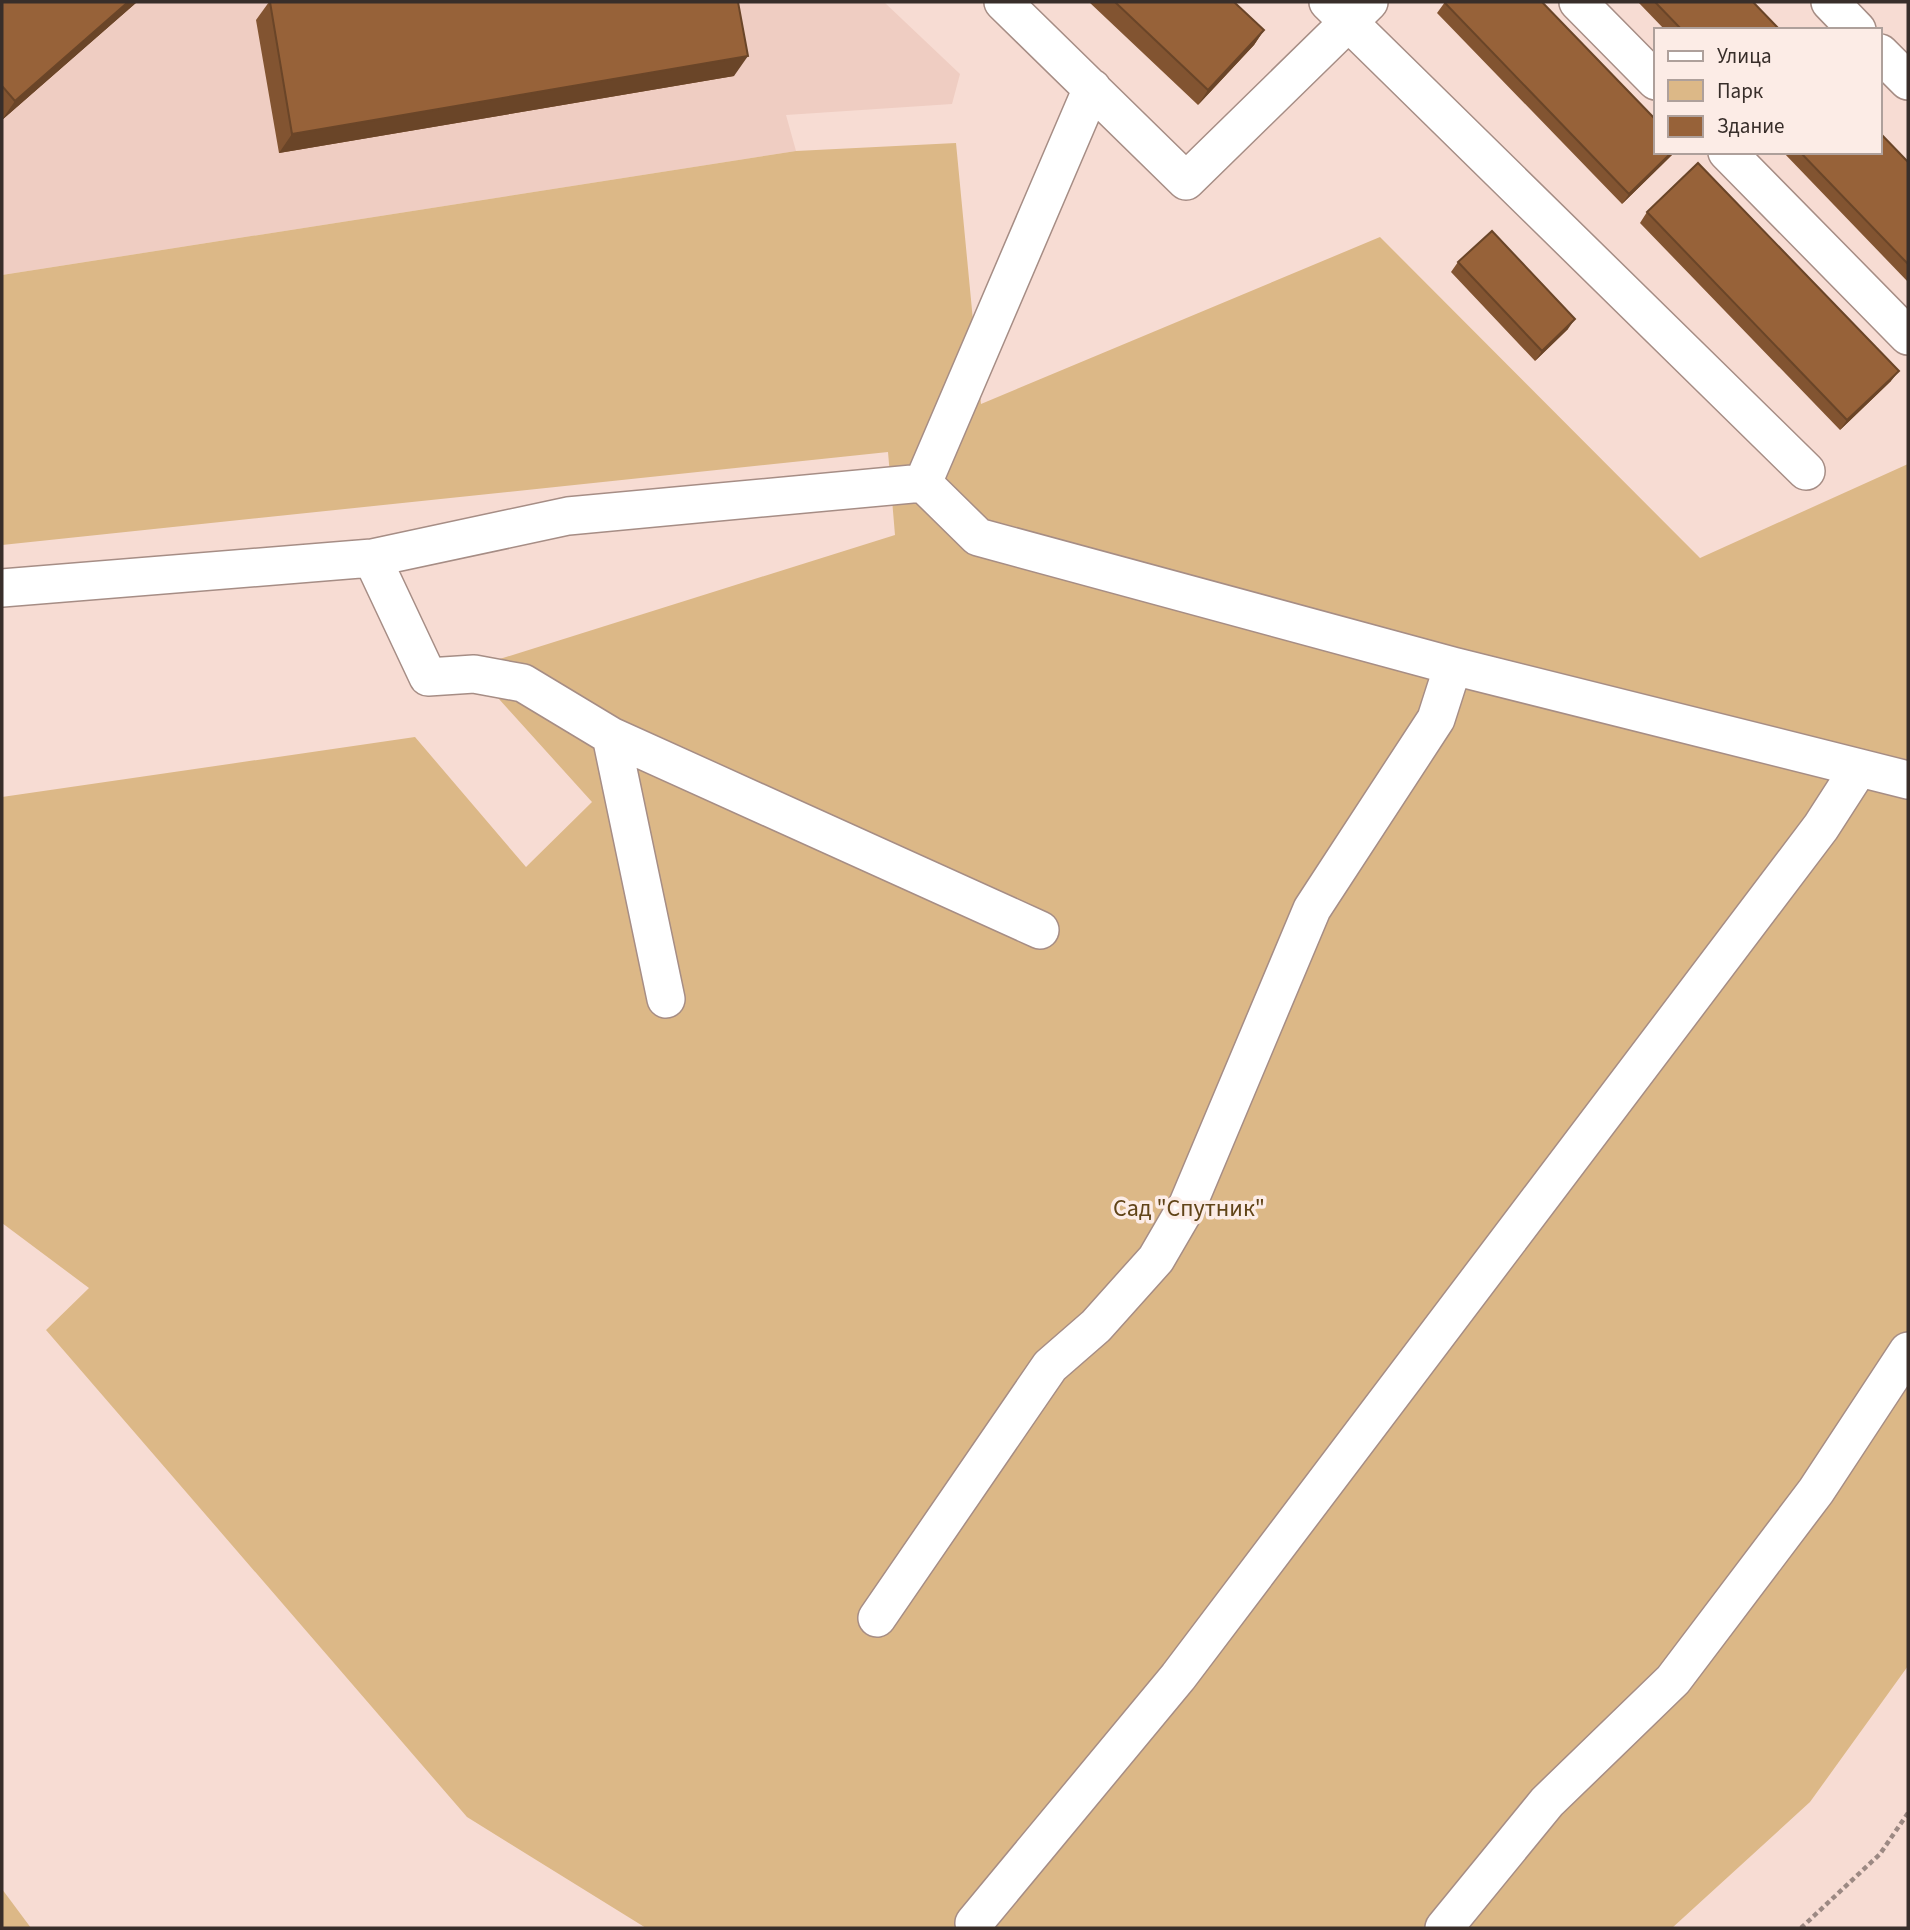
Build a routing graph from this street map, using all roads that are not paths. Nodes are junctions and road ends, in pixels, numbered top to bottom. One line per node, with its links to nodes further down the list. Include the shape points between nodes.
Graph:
1 (1003, 2): 9 (street)
2 (1578, 2): 7 (street)
3 (1830, 2): 5 (street)
4 (1349, 9): 9 (street, via 1186,181); 12 (street)
5 (1855, 28)
6 (1882, 55): 8 (street)
7 (1654, 79)
8 (1908, 81)
9 (1093, 88): 13 (street)
10 (1729, 154): 11 (street)
11 (1908, 336)
12 (1806, 471)
13 (923, 483): 14 (street, via 568,516); 16 (street, via 978,537)
14 (372, 558): 15 (street); 17 (street, via 428,677 474,674 523,683)
15 (2, 587)
16 (1453, 666): 18 (street); 23 (street, via 1436,719 1312,909 1188,1204 1156,1259 1096,1326 1050,1366)
17 (611, 736): 20 (street); 21 (street)
18 (1859, 768): 19 (street); 24 (street, via 1821,827 1178,1677)
19 (1908, 780)
20 (1040, 930)
21 (666, 999)
22 (1908, 1351): 25 (street, via 1816,1491 1673,1680 1547,1802)
23 (877, 1618)
24 (974, 1923)
25 (1444, 1928)

